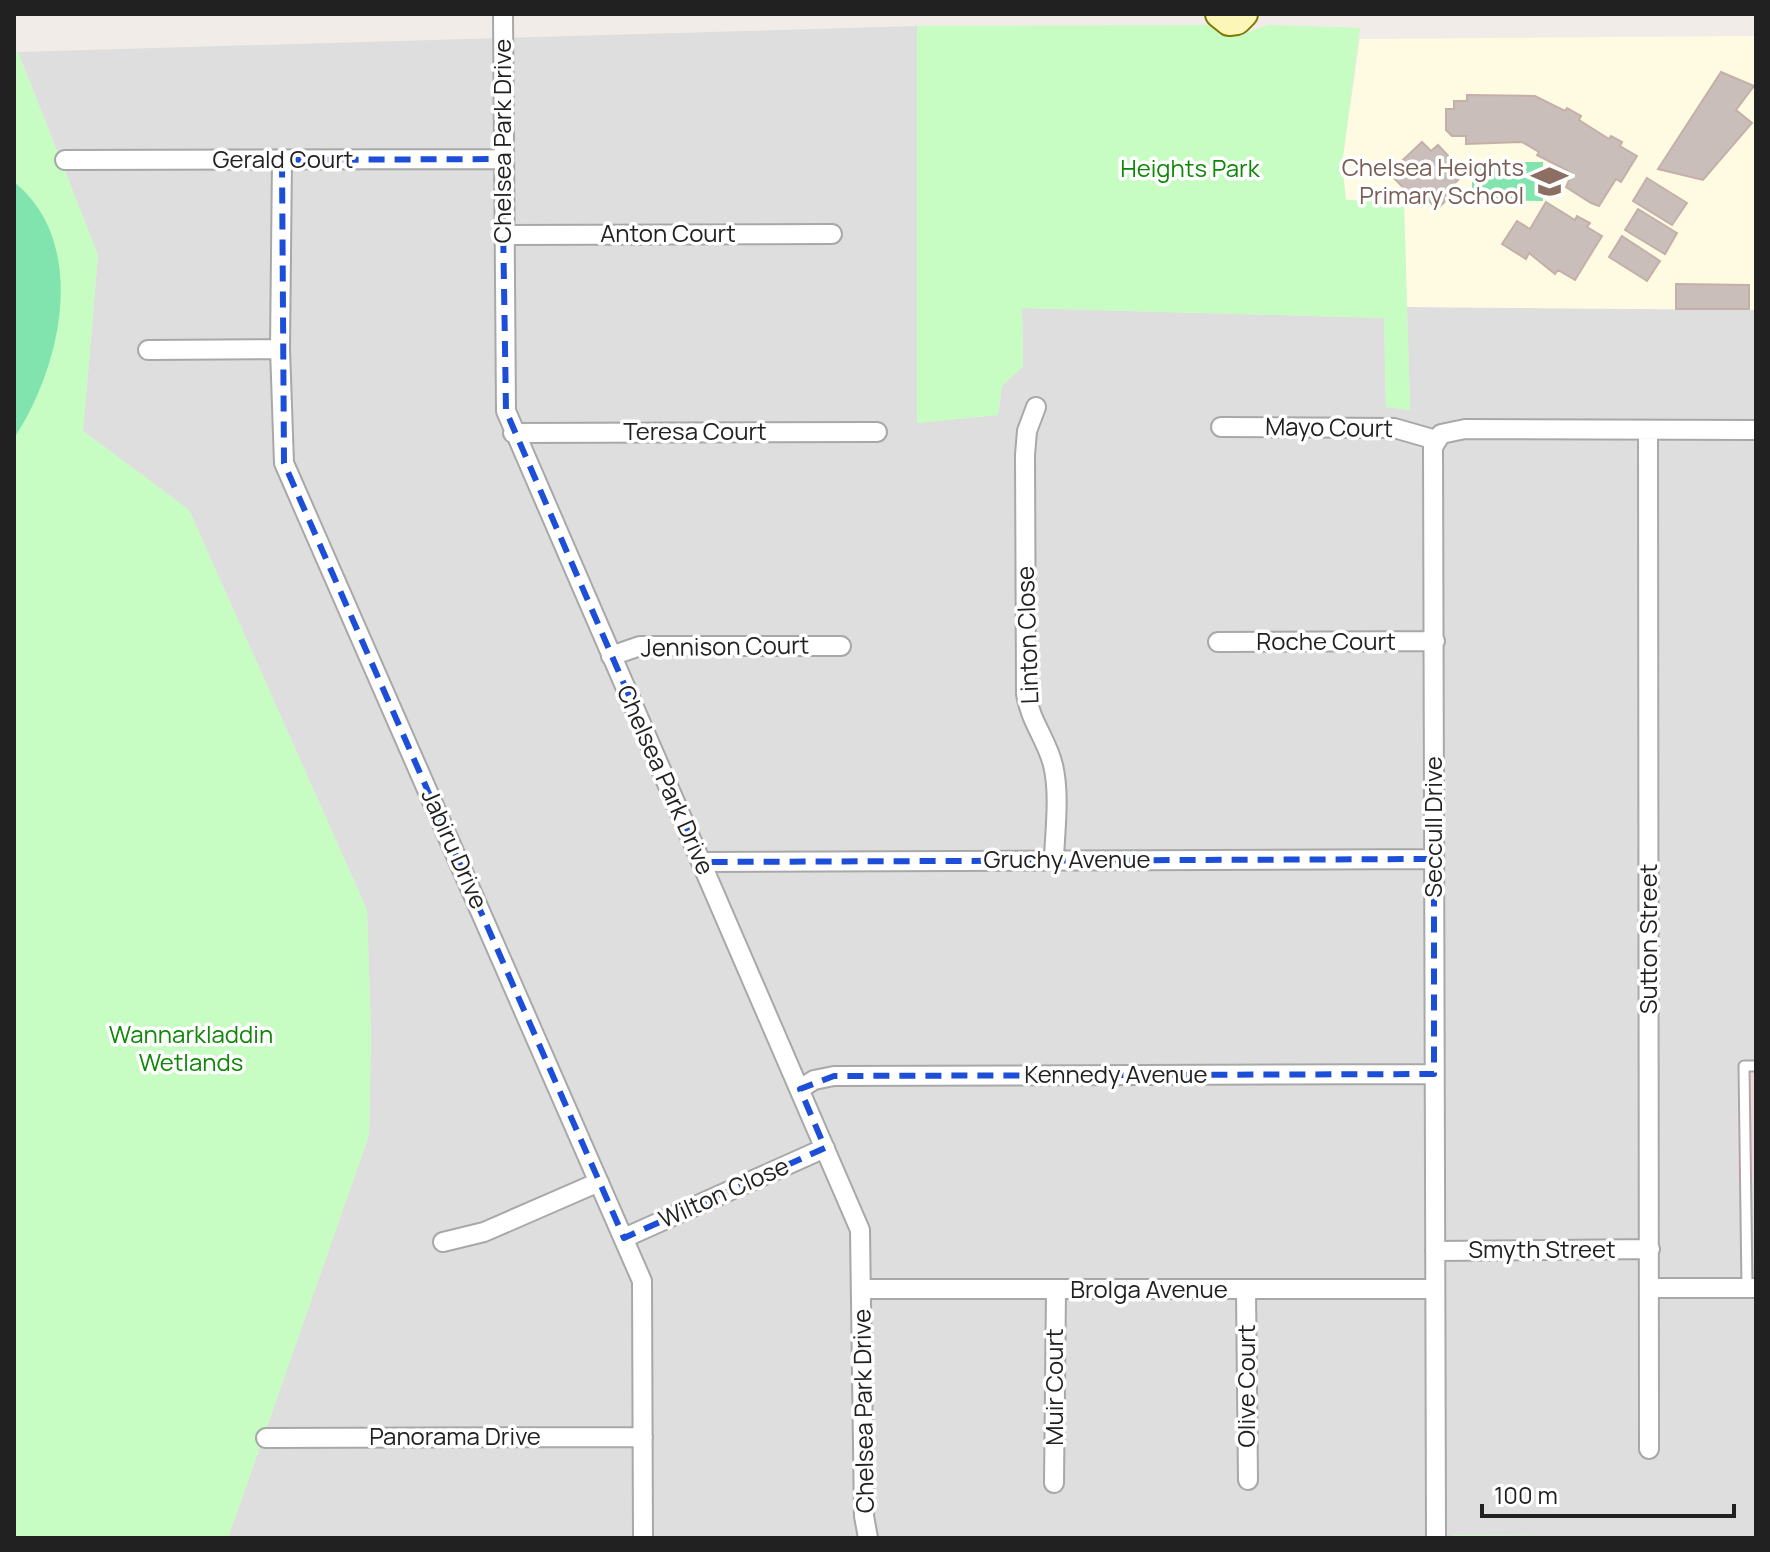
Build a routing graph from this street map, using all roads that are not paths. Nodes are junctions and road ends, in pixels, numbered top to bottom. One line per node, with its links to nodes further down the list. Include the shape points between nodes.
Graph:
1 (503, 14): 2 (street, Chelsea Park Drive)
2 (502, 159): 4 (street, Gerald Court); 6 (street, Chelsea Park Drive)
3 (65, 160): 4 (street, Gerald Court)
4 (282, 160): 7 (street, Jabiru Drive)
5 (832, 234): 6 (street, Anton Court)
6 (503, 235): 14 (street, Chelsea Park Drive, via 503,379)
7 (280, 349): 8 (street); 27 (street, Jabiru Drive, via 284,463)
8 (148, 350)
9 (1036, 407): 20 (street, Linton Close, via 1025,455 1026,694 1029,715 1055,776)
10 (1221, 427): 15 (street, Mayo Court, via 1394,428)
11 (1648, 430): 12 (street); 15 (street, via 1465,429); 30 (street, Sutton Street)
12 (1756, 430)
13 (877, 432): 14 (street, Teresa Court)
14 (513, 433): 19 (street, Chelsea Park Drive)
15 (1436, 440): 16 (street, Seccull Drive)
16 (1435, 641): 17 (street, Roche Court); 21 (street, Seccull Drive)
17 (1218, 642)
18 (841, 646): 19 (street, Jennison Court, via 640,646)
19 (611, 656): 22 (street, Chelsea Park Drive)
20 (1054, 859): 21 (street, Gruchy Avenue); 22 (street, Gruchy Avenue)
21 (1434, 859): 24 (street, Seccull Drive)
22 (701, 862): 25 (street, Chelsea Park Drive)
23 (1756, 1066): 33 (lane, via 1744,1066)
24 (1434, 1074): 25 (street, Kennedy Avenue, via 834,1076); 31 (street, Seccull Drive)
25 (800, 1089): 26 (street, Chelsea Park Drive)
26 (825, 1148): 28 (street, Wilton Close); 34 (street, Chelsea Park Drive, via 860,1230)
27 (599, 1182): 28 (street, Jabiru Drive); 29 (street, via 484,1232)
28 (624, 1238): 38 (street, Jabiru Drive, via 642,1281)
29 (443, 1242)
30 (1650, 1249): 31 (street, Smyth Street); 32 (street, Sutton Street)
31 (1435, 1251): 35 (street, Seccull Drive)
32 (1650, 1288): 33 (street); 40 (street, Sutton Street)
33 (1752, 1288)
34 (863, 1289): 36 (street, Brolga Avenue); 44 (street, Chelsea Park Drive)
35 (1435, 1289): 37 (street, Brolga Avenue); 45 (street, Seccull Drive)
36 (1056, 1290): 37 (street, Brolga Avenue); 42 (street, Muir Court)
37 (1246, 1291): 41 (street, Olive Court)
38 (643, 1437): 39 (street, Panorama Drive); 43 (street, Jabiru Drive)
39 (266, 1438)
40 (1649, 1449)
41 (1248, 1480)
42 (1054, 1483)
43 (643, 1535)
44 (868, 1538)
45 (1436, 1538)

